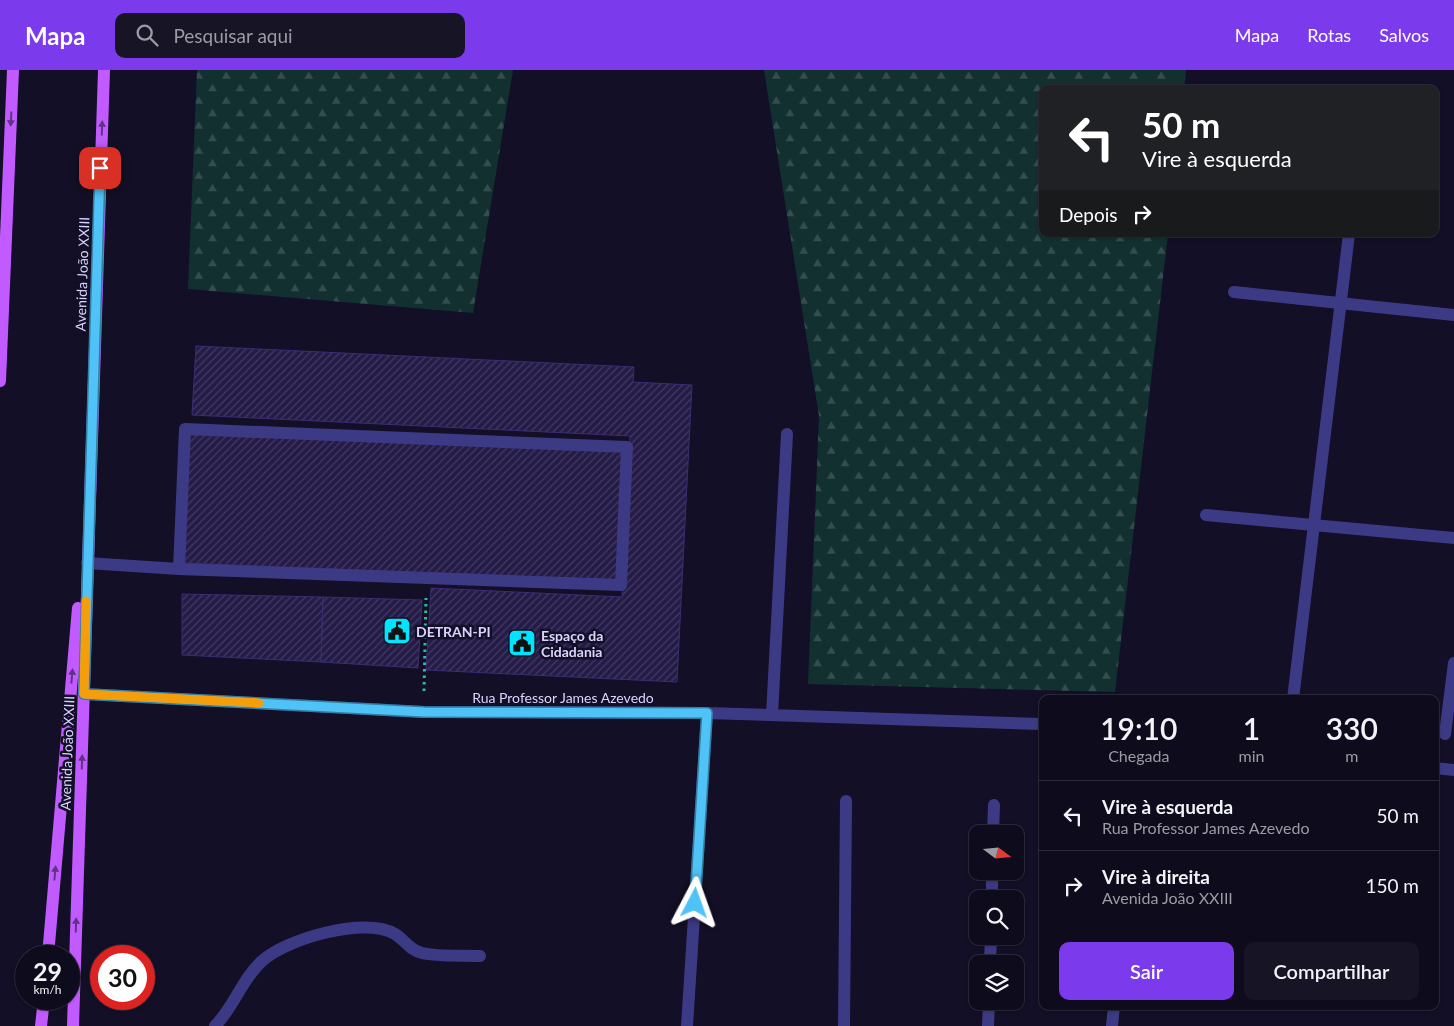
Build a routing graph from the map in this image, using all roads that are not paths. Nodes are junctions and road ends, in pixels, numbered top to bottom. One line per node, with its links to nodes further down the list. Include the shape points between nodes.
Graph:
1 (13, 70): 4 (main road, one-way to 4)
2 (104, 70): 10 (main road, Avenida João XXIII, one-way to 2)
3 (1349, 237): 6 (street)
4 (2, 258): 8 (main road)
5 (1234, 292): 6 (street)
6 (1340, 302): 7 (street); 12 (street)
7 (1454, 315)
8 (0, 380)
9 (787, 434): 20 (street)
10 (90, 480): 14 (main road, Avenida João XXIII); 28 (main road, Avenida João XXIII, one-way to 10)
11 (1206, 515): 12 (street)
12 (1314, 525): 13 (street); 18 (street)
13 (1454, 538)
14 (87, 563): 15 (street); 17 (main road, Avenida João XXIII)
15 (179, 569): 15 (street, via 621,585 627,447 185,429)
16 (1454, 663): 22 (street)
17 (84, 694): 19 (street, Rua Professor James Azevedo, via 424,712); 34 (main road, Avenida João XXIII, one-way to 17)
18 (1293, 695)
19 (707, 713): 20 (street, Rua Professor James Azevedo); 36 (street)
20 (772, 715): 21 (street, Rua Professor James Azevedo)
21 (1039, 724)
22 (1445, 734)
23 (1439, 768): 24 (street)
24 (1454, 770)
25 (846, 801): 37 (street)
26 (994, 805): 27 (street)
27 (993, 825)
28 (49, 945)
29 (480, 956): 35 (street, via 422,953 408,948 395,934 372,926 346,928 280,947 261,962)
30 (43, 1010): 33 (main road)
31 (989, 1010): 38 (street)
32 (1114, 1010): 39 (street)
33 (41, 1026)
34 (72, 1026)
35 (215, 1026)
36 (687, 1026)
37 (844, 1026)
38 (988, 1026)
39 (1112, 1026)

